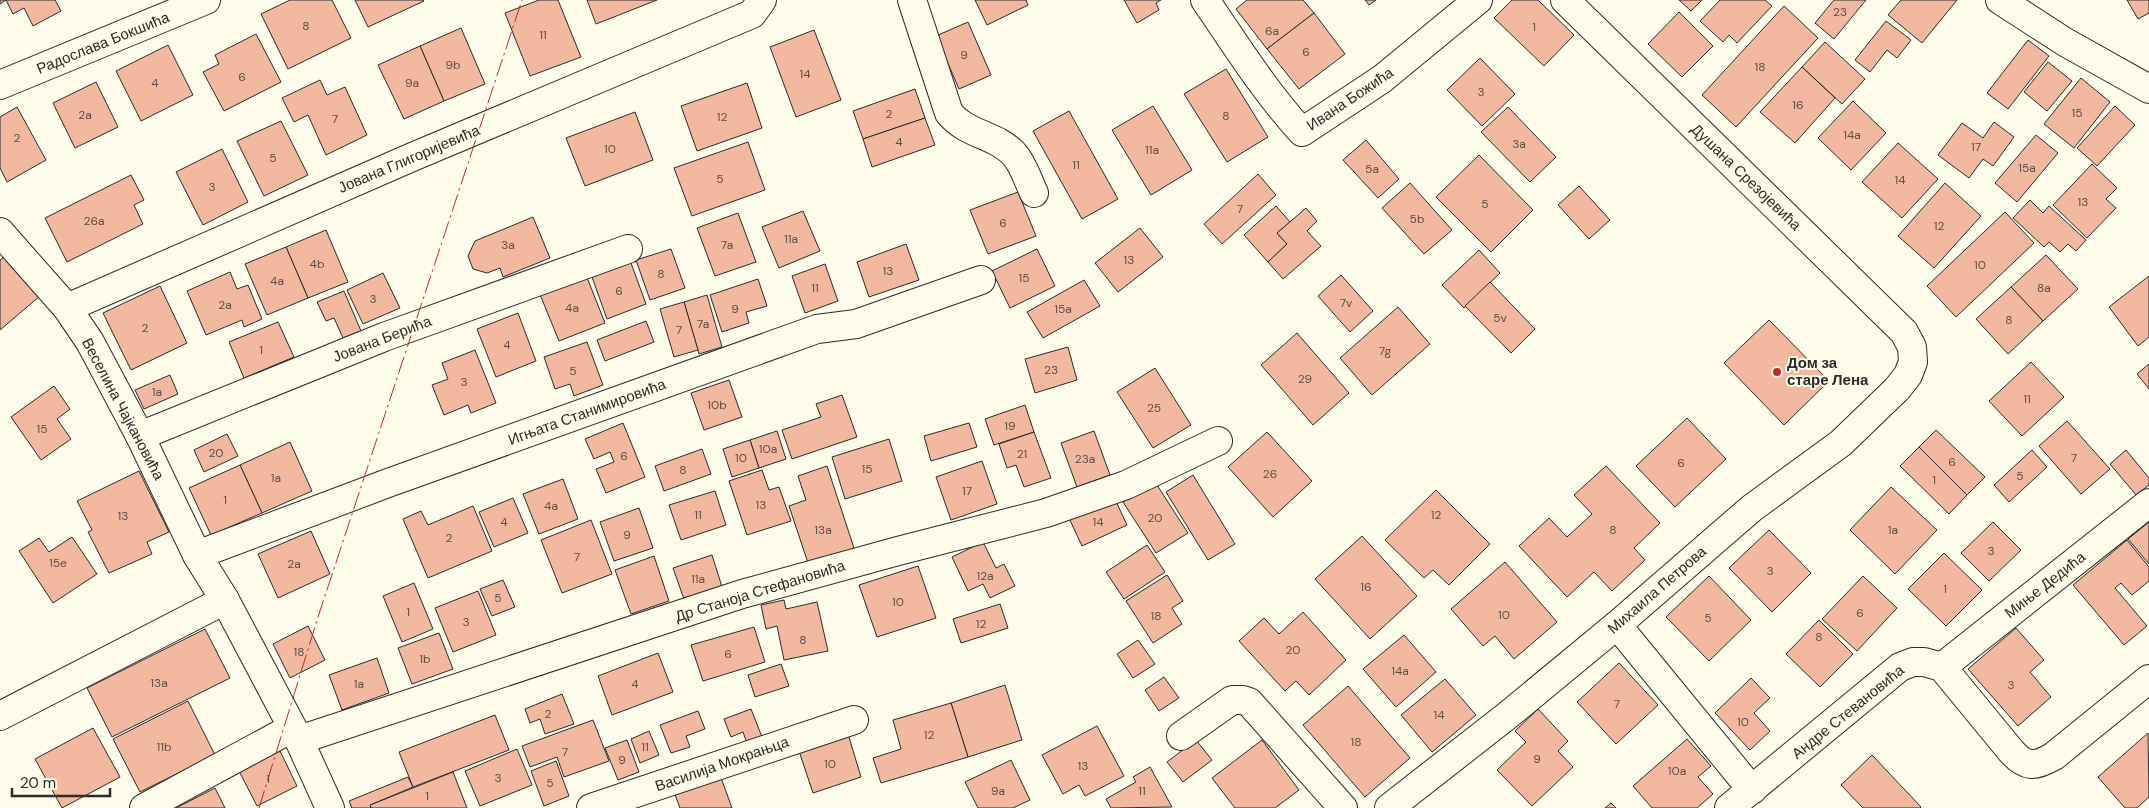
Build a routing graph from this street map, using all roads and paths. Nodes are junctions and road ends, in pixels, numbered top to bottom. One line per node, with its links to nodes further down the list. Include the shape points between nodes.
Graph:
1 (206, 0): 8 (street, Радослава Бокшића)
2 (912, 0): 10 (street, via 949,113 958,123 993,139 1014,154)
3 (1205, 0): 4 (street, Ивана Божића, via 1282,110 1302,132 1382,79)
4 (1478, 0)
5 (1565, 0): 15 (street, Душана Срезојевића, via 1904,332 1912,347)
6 (2012, 3): 9 (street, via 2065,42)
7 (757, 7): 14 (street, Јована Глигоријевића)
8 (0, 86)
9 (2149, 89)
10 (1034, 193)
11 (0, 232): 14 (street, Веселина Чајкановића)
12 (628, 249): 16 (street, Јована Берића, via 384,337)
13 (981, 280): 19 (street, Игњата Станимировића, via 856,324 808,332)
14 (67, 308): 16 (street, Веселина Чајкановића, via 90,342)
15 (1913, 362): 21 (street, Михаила Петрова, via 1908,375 1897,388 1841,443 1752,508)
16 (140, 436): 19 (street, Веселина Чајкановића)
17 (1218, 441): 26 (street, Др Станоја Стефановића, via 1126,485 1046,513 742,594)
18 (2149, 503): 22 (street, Миње Дедића)
19 (197, 555): 20 (street, Веселина Чајкановића)
20 (225, 600): 24 (street); 26 (street, Веселина Чајкановића)
21 (1617, 625): 28 (street); 33 (street, Михаила Петрова)
22 (1942, 667): 23 (street, via 2020,761 2031,764 2042,763 2054,756); 28 (street, Андре Стевановића, via 1924,662 1900,667)
23 (2149, 679)
24 (0, 716)
25 (854, 720): 31 (street, Василија Мокрањца)
26 (295, 734): 29 (street, Др Станоја Стефановића); 30 (street, Веселина Чајкановића)
27 (1181, 736): 32 (street, via 1232,700 1249,702)
28 (1752, 790): 34 (street, Андре Стевановића)
29 (144, 808)
30 (330, 808)
31 (591, 808)
32 (1343, 808)
33 (1389, 808)
34 (1729, 808)

